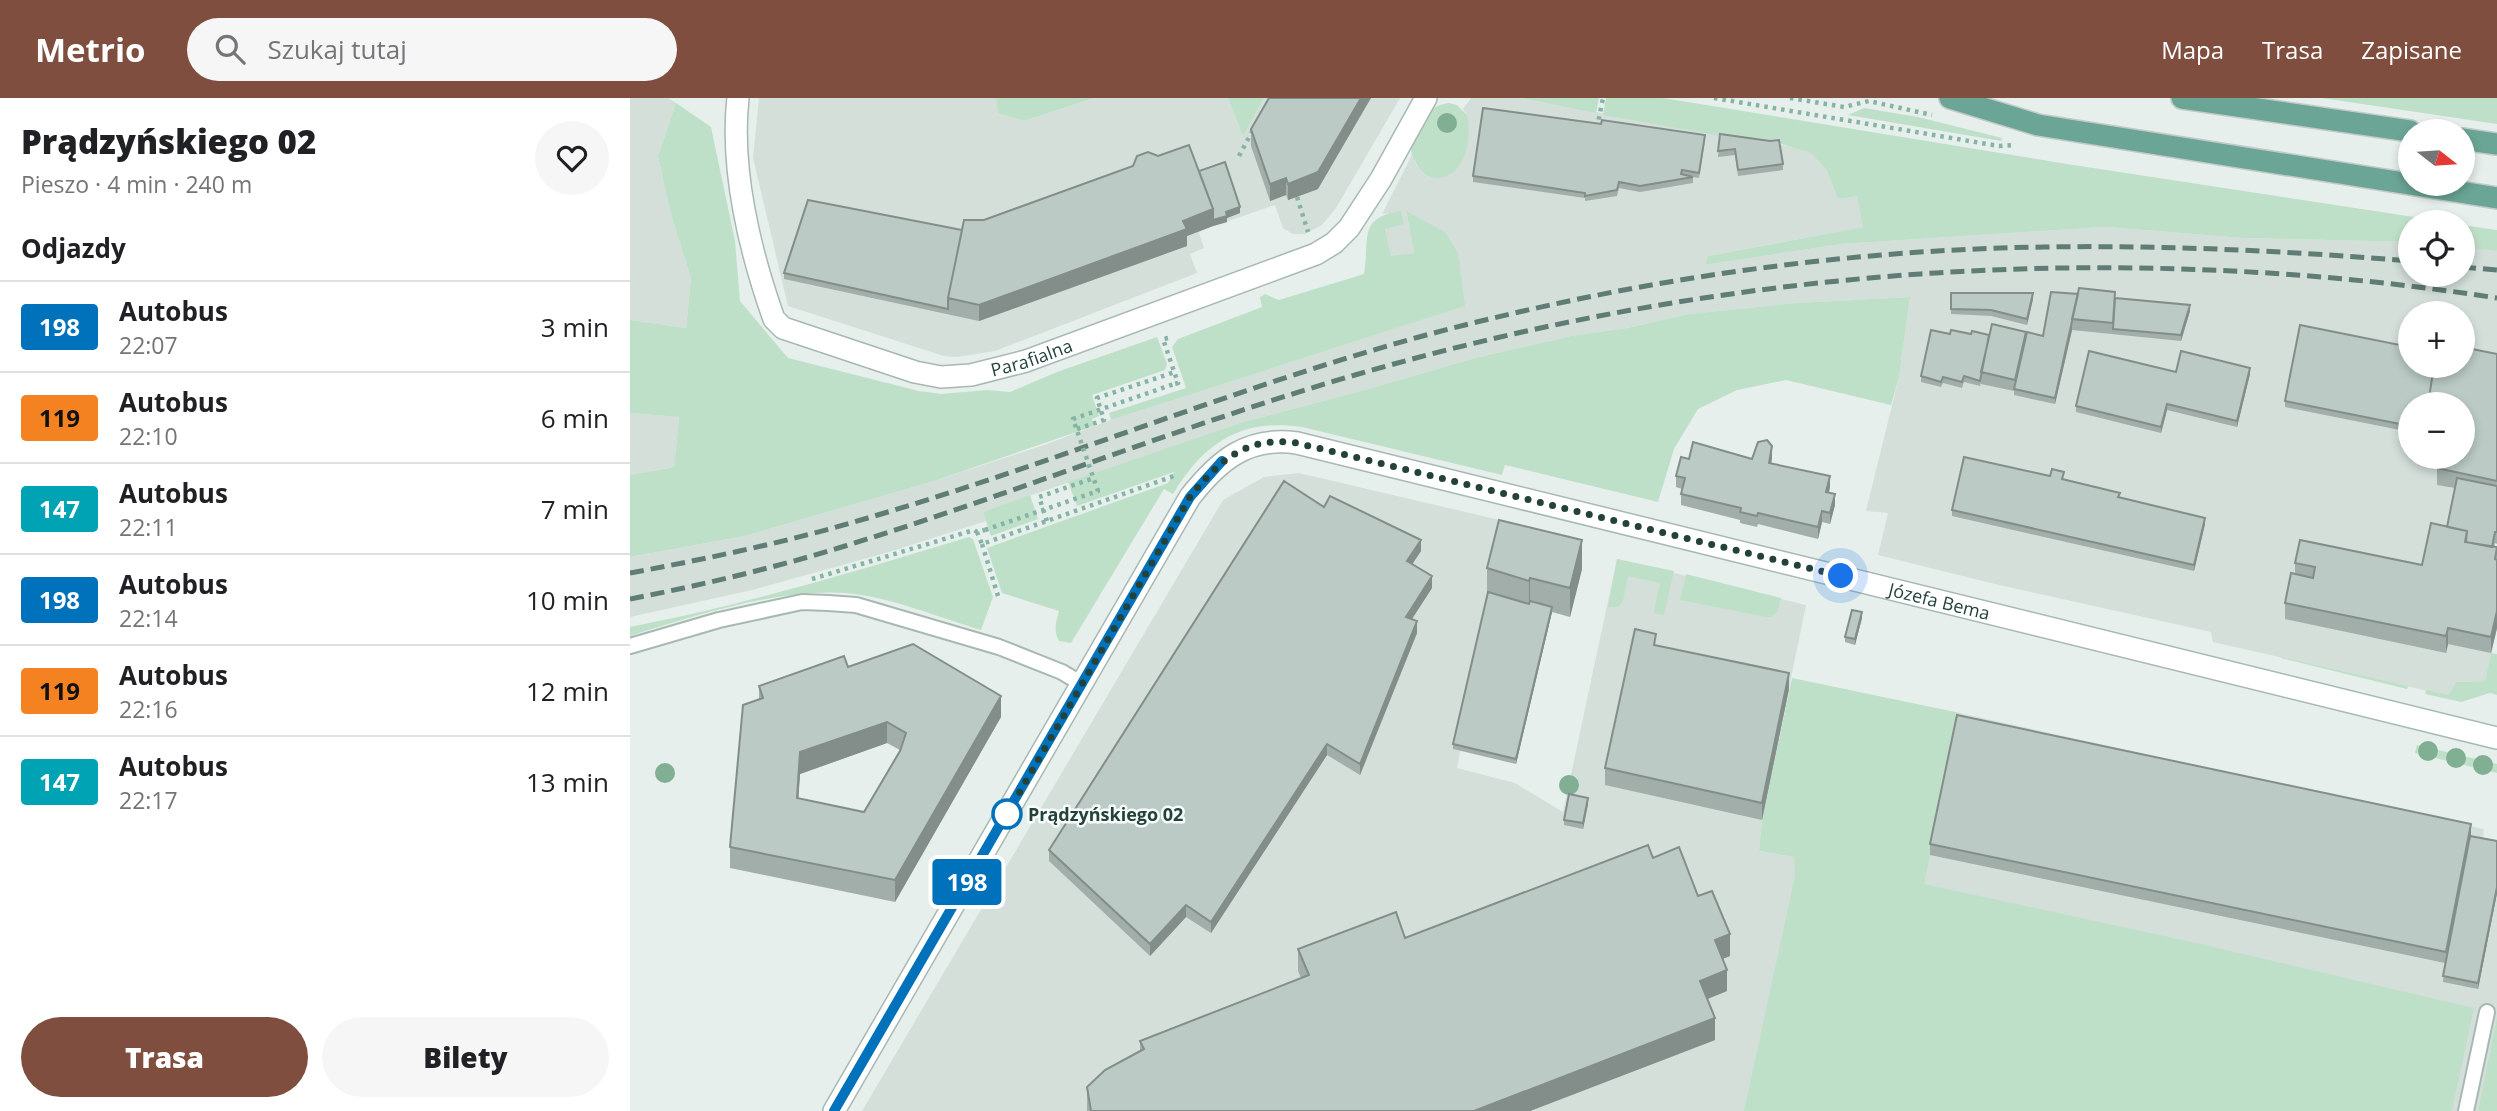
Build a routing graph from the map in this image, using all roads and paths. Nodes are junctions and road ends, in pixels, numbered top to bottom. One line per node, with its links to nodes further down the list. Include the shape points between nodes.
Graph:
1 (738, 98): 2 (street, Parafialna, via 736,158 774,318 783,328 915,373 942,377 1026,361 1316,254 1349,228)
2 (1426, 98)
3 (1602, 98): 10 (path)
4 (1714, 98): 13 (path, via 1999,146)
5 (1790, 98): 7 (path, via 1844,107 1869,102)
6 (2182, 98): 9 (main road)
7 (1947, 108): 16 (main road)
8 (1258, 121): 14 (path)
9 (2398, 129)
10 (1597, 130)
11 (2475, 141): 12 (main road)
12 (2497, 144)
13 (2025, 145)
14 (1239, 156)
15 (1297, 197): 17 (path)
16 (2497, 198)
17 (1309, 236)
18 (1175, 335): 19 (path, via 1163,340)
19 (1175, 372): 20 (path, via 1097,398 1104,419); 20 (path, bridge, via 1178,383 1073,419)
20 (1077, 429): 22 (path, bridge)
21 (1177, 475): 23 (path)
22 (1094, 478): 23 (path, via 1040,497); 24 (path, bridge, via 1098,491)
23 (1047, 521): 26 (path)
24 (985, 530)
25 (977, 532): 26 (path)
26 (982, 544): 27 (path)
27 (998, 596)
28 (630, 646): 29 (lane, via 802,602 856,605 990,644)
29 (1082, 684): 30 (street, Józefa Bema, via 1190,497 1222,461 1263,442 1297,443); 32 (street)
30 (2497, 738)
31 (2487, 1012): 33 (lane)
32 (834, 1111)
33 (2466, 1111)

